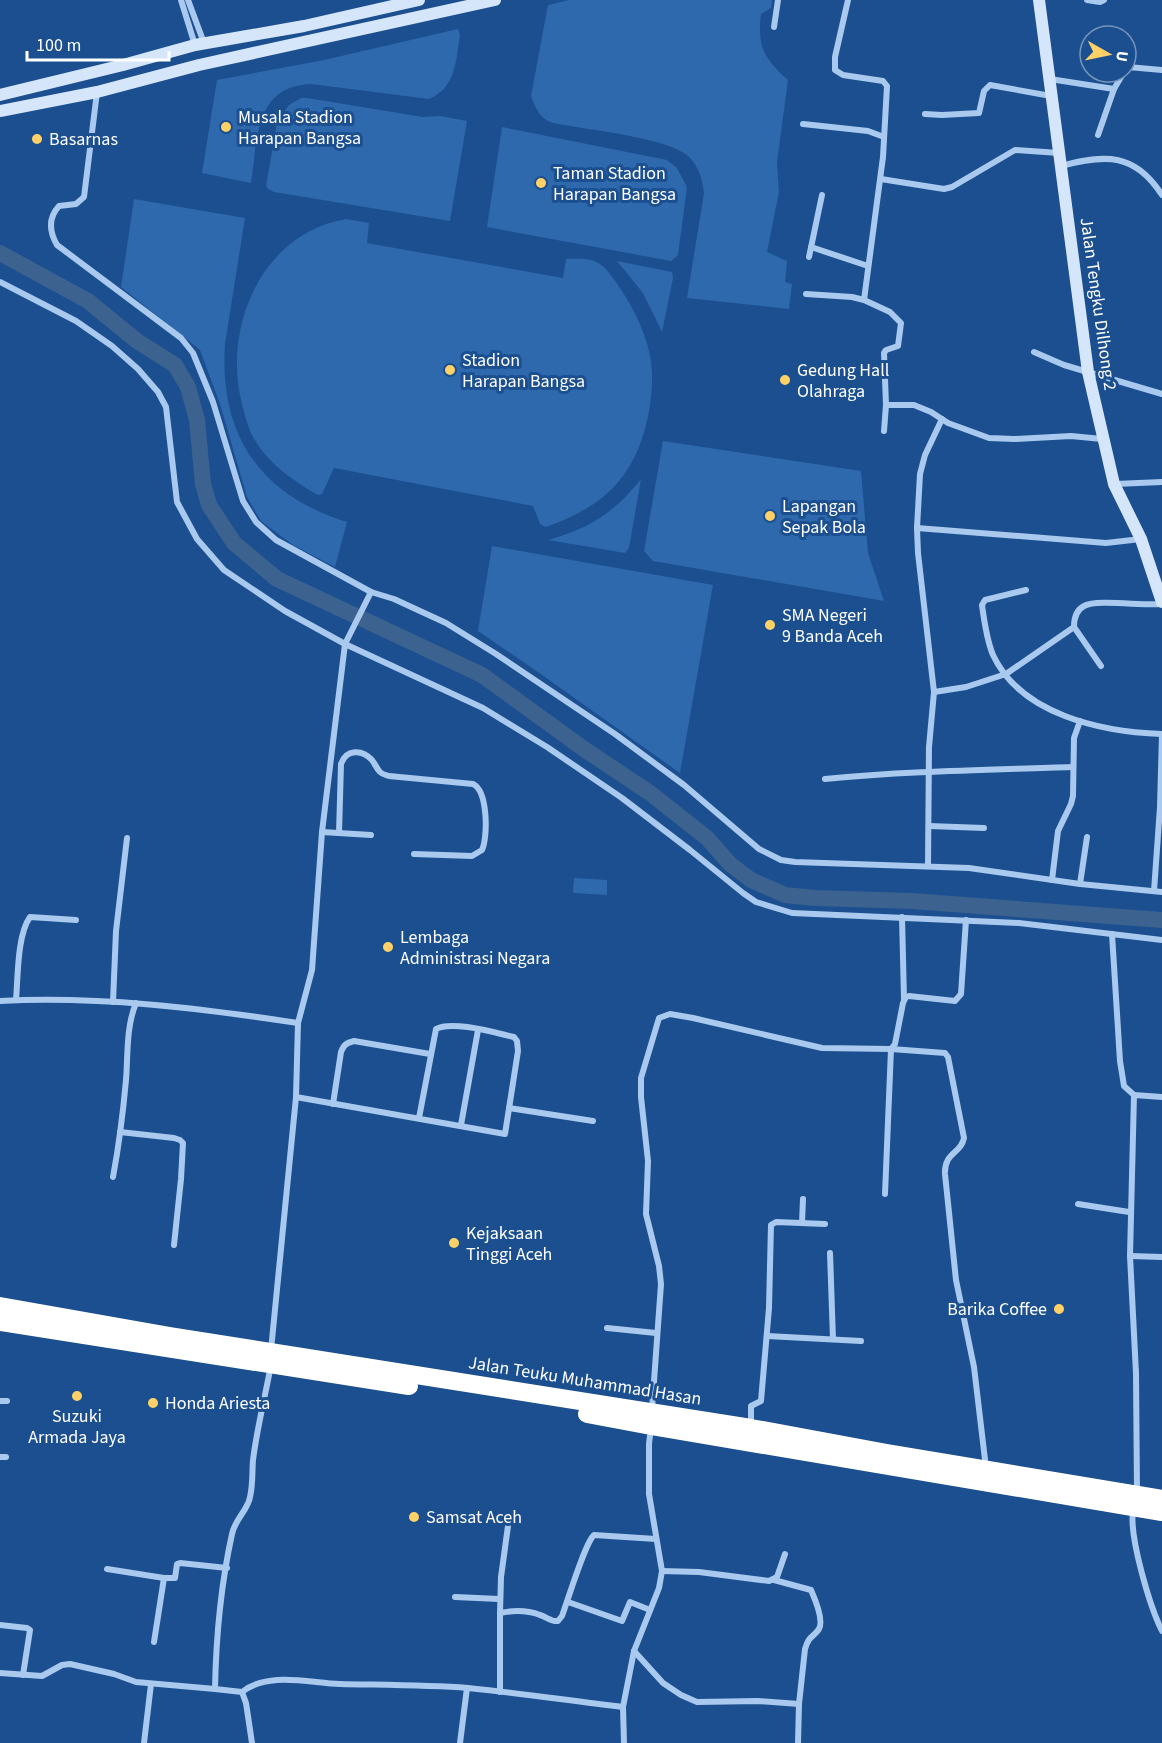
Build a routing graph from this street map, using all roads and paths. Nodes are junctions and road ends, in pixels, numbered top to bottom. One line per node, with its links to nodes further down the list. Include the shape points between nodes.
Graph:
1 (181, 0): 13 (street)
2 (188, 0): 13 (street)
3 (419, 0): 10 (main road)
4 (495, 0): 12 (main road)
5 (778, 0): 11 (street)
6 (848, 0): 28 (street, via 834,68 843,75 885,82)
7 (1040, 0): 17 (main road, Jalan Tengku Dilhong 2)
8 (1087, 0): 9 (street)
9 (1104, 0)
10 (304, 26): 12 (main road); 13 (main road)
11 (774, 27)
12 (309, 42): 18 (main road)
13 (199, 44): 14 (main road)
14 (123, 65): 18 (main road); 22 (main road)
15 (1138, 68): 16 (street)
16 (1162, 70)
17 (1049, 78): 20 (street); 23 (main road, Jalan Tengku Dilhong 2)
18 (128, 84): 21 (main road)
19 (1117, 84): 20 (street)
20 (1114, 89): 27 (street)
21 (97, 92): 24 (main road); 52 (street, via 84,197 76,204 59,206 53,213 51,235 57,245 182,338 193,353 213,402 243,501 256,522 276,540)
22 (0, 95)
23 (1051, 96): 25 (street, via 990,85 985,89 979,113); 29 (main road, Jalan Tengku Dilhong 2)
24 (0, 111)
25 (926, 114)
26 (803, 124): 28 (street)
27 (1098, 135)
28 (884, 136): 31 (street)
29 (1059, 153): 30 (main road, Jalan Tengku Dilhong 2); 31 (street, via 1015,150 944,189)
30 (1060, 167): 33 (street, via 1108,158 1126,161 1145,173); 41 (main road, Jalan Tengku Dilhong 2)
31 (881, 179): 36 (street)
32 (822, 195): 34 (street)
33 (1162, 195)
34 (811, 247): 35 (street); 36 (street)
35 (809, 257)
36 (868, 266): 39 (street)
37 (0, 282): 55 (street, via 76,321 138,369 166,407 177,502 197,539 224,570 285,611)
38 (806, 294): 39 (street)
39 (864, 300): 43 (street, via 895,315 901,323 898,346 884,353)
40 (1034, 352): 41 (street)
41 (1088, 372): 42 (street); 46 (main road, Jalan Tengku Dilhong 2)
42 (1162, 394)
43 (886, 405): 44 (street, via 914,405); 45 (street)
44 (942, 418): 46 (street, via 989,438); 49 (street, via 920,474)
45 (884, 431)
46 (1102, 439): 48 (main road, Jalan Tengku Dilhong 2)
47 (1162, 482): 48 (street)
48 (1114, 484): 50 (main road, Jalan Tengku Dilhong 2)
49 (917, 528): 50 (street, via 1106,543); 58 (street)
50 (1141, 539): 53 (main road, Jalan Tengku Dilhong 2)
51 (1026, 590): 57 (street, via 985,600 982,605 993,655)
52 (370, 592): 55 (street); 73 (street, via 446,623 496,654 684,785 770,855 795,862)
53 (1162, 603): 54 (street, via 1088,604 1076,614)
54 (1074, 627): 56 (street); 57 (street)
55 (345, 644): 67 (street); 78 (street, via 483,708 547,747 622,798 756,902 792,913)
56 (1101, 666)
57 (1006, 674): 58 (street); 59 (street, via 1035,701)
58 (934, 692): 62 (street)
59 (1080, 721): 60 (street, via 1133,733); 61 (street)
60 (1162, 734): 64 (street)
61 (1072, 767): 62 (street); 74 (street, via 1073,796 1058,831)
62 (929, 772): 63 (street); 65 (street)
63 (825, 779)
64 (1161, 807): 76 (street)
65 (929, 825): 66 (street); 73 (street)
66 (984, 828)
67 (322, 832): 68 (street); 88 (street, via 312,970)
68 (339, 833): 69 (street); 72 (street, via 341,764 349,753 365,755 389,776 479,787 484,798 486,837 482,850 472,856)
69 (371, 835)
70 (1088, 837): 75 (street)
71 (127, 838): 86 (street, via 116,931)
72 (414, 854)
73 (928, 866): 74 (street)
74 (1053, 880): 75 (street)
75 (1080, 884): 76 (street)
76 (1154, 891): 77 (street)
77 (1162, 892)
78 (902, 917): 80 (street); 84 (street)
79 (76, 920): 83 (street, via 30,917 23,932)
80 (966, 920): 81 (street); 84 (street, via 959,999 909,996)
81 (1112, 934): 82 (street); 92 (street, via 1120,1061 1124,1086)
82 (1162, 940)
83 (16, 1000): 85 (street); 86 (street)
84 (904, 1000): 90 (street)
85 (0, 1001)
86 (113, 1002): 87 (street)
87 (136, 1003): 88 (street); 100 (street, via 128,1042)
88 (298, 1023): 93 (street)
89 (478, 1030): 91 (street, via 440,1026 434,1032); 96 (street, via 514,1037 517,1041); 99 (street)
90 (891, 1049): 102 (street); 115 (street, via 822,1048 693,1018 670,1014 659,1018 641,1078 648,1161 646,1214 661,1284); 124 (street, via 942,1052 948,1057 964,1138 947,1159 945,1174 956,1280 974,1367)
91 (430, 1054): 95 (street, via 347,1042 341,1052); 97 (street)
92 (1134, 1095): 94 (street); 105 (street)
93 (296, 1097): 95 (street); 120 (street)
94 (1162, 1097)
95 (333, 1104): 97 (street)
96 (509, 1108): 98 (street); 99 (street, via 505,1134)
97 (419, 1119): 99 (street)
98 (593, 1121)
99 (461, 1125)
100 (120, 1132): 101 (street); 108 (street, via 174,1138 183,1143)
101 (113, 1177)
102 (885, 1194)
103 (803, 1198): 106 (street)
104 (1078, 1204): 105 (street)
105 (1130, 1212): 110 (street)
106 (802, 1223): 107 (street); 116 (street, via 771,1225)
107 (825, 1224)
108 (174, 1245)
109 (830, 1253): 117 (street)
110 (1130, 1256): 111 (street); 126 (street, via 1136,1373)
111 (1162, 1257)
112 (0, 1306): 119 (highway, Jalan Teuku Muhammad Hasan)
113 (0, 1322): 119 (highway, Jalan Teuku Muhammad Hasan)
114 (607, 1328): 115 (street)
115 (656, 1333): 121 (street)
116 (767, 1336): 117 (street); 122 (street, via 762,1399 751,1406)
117 (833, 1340): 118 (street)
118 (861, 1341)
119 (218, 1350): 120 (highway, Jalan Teuku Muhammad Hasan)
120 (271, 1358): 121 (highway, Jalan Teuku Muhammad Hasan); 131 (street, via 253,1460 251,1496 237,1519)
121 (652, 1419): 122 (highway, Jalan Teuku Muhammad Hasan); 123 (highway, Jalan Teuku Muhammad Hasan); 129 (street, via 649,1494)
122 (751, 1428): 123 (highway, Jalan Teuku Muhammad Hasan)
123 (934, 1467): 124 (highway, Jalan Teuku Muhammad Hasan); 126 (highway, Jalan Teuku Muhammad Hasan)
124 (986, 1469): 126 (highway, Jalan Teuku Muhammad Hasan)
125 (1162, 1499): 126 (highway, Jalan Teuku Muhammad Hasan)
126 (1135, 1501): 127 (highway, Jalan Teuku Muhammad Hasan); 142 (street, via 1132,1532)
127 (1162, 1512)
128 (508, 1526): 137 (street)
129 (656, 1539): 133 (street); 138 (street, via 594,1535 587,1543)
130 (784, 1554): 135 (street)
131 (226, 1568): 134 (street, via 180,1563 175,1578); 149 (street)
132 (107, 1569): 134 (street)
133 (662, 1571): 135 (street); 139 (street)
134 (164, 1578): 143 (street)
135 (774, 1580): 152 (street, via 811,1590 821,1622 807,1640)
136 (455, 1597): 137 (street)
137 (500, 1599): 140 (street)
138 (568, 1602): 139 (street, via 622,1621 630,1602); 140 (street, via 555,1622 520,1610)
139 (651, 1610): 144 (street)
140 (500, 1613): 151 (street)
141 (0, 1625): 146 (street, via 30,1630)
142 (1162, 1631)
143 (154, 1642)
144 (634, 1651): 152 (street, via 663,1683 697,1702); 153 (street)
145 (0, 1673): 146 (street)
146 (23, 1675): 147 (street, via 42,1676 70,1664)
147 (151, 1684): 149 (street); 154 (street)
148 (467, 1688): 150 (street, via 290,1680 260,1683); 151 (street); 156 (street)
149 (215, 1689): 150 (street)
150 (242, 1692): 155 (street)
151 (500, 1692): 153 (street)
152 (799, 1704): 158 (street)
153 (623, 1707): 157 (street)
154 (144, 1743)
155 (252, 1743)
156 (460, 1743)
157 (624, 1743)
158 (798, 1743)

